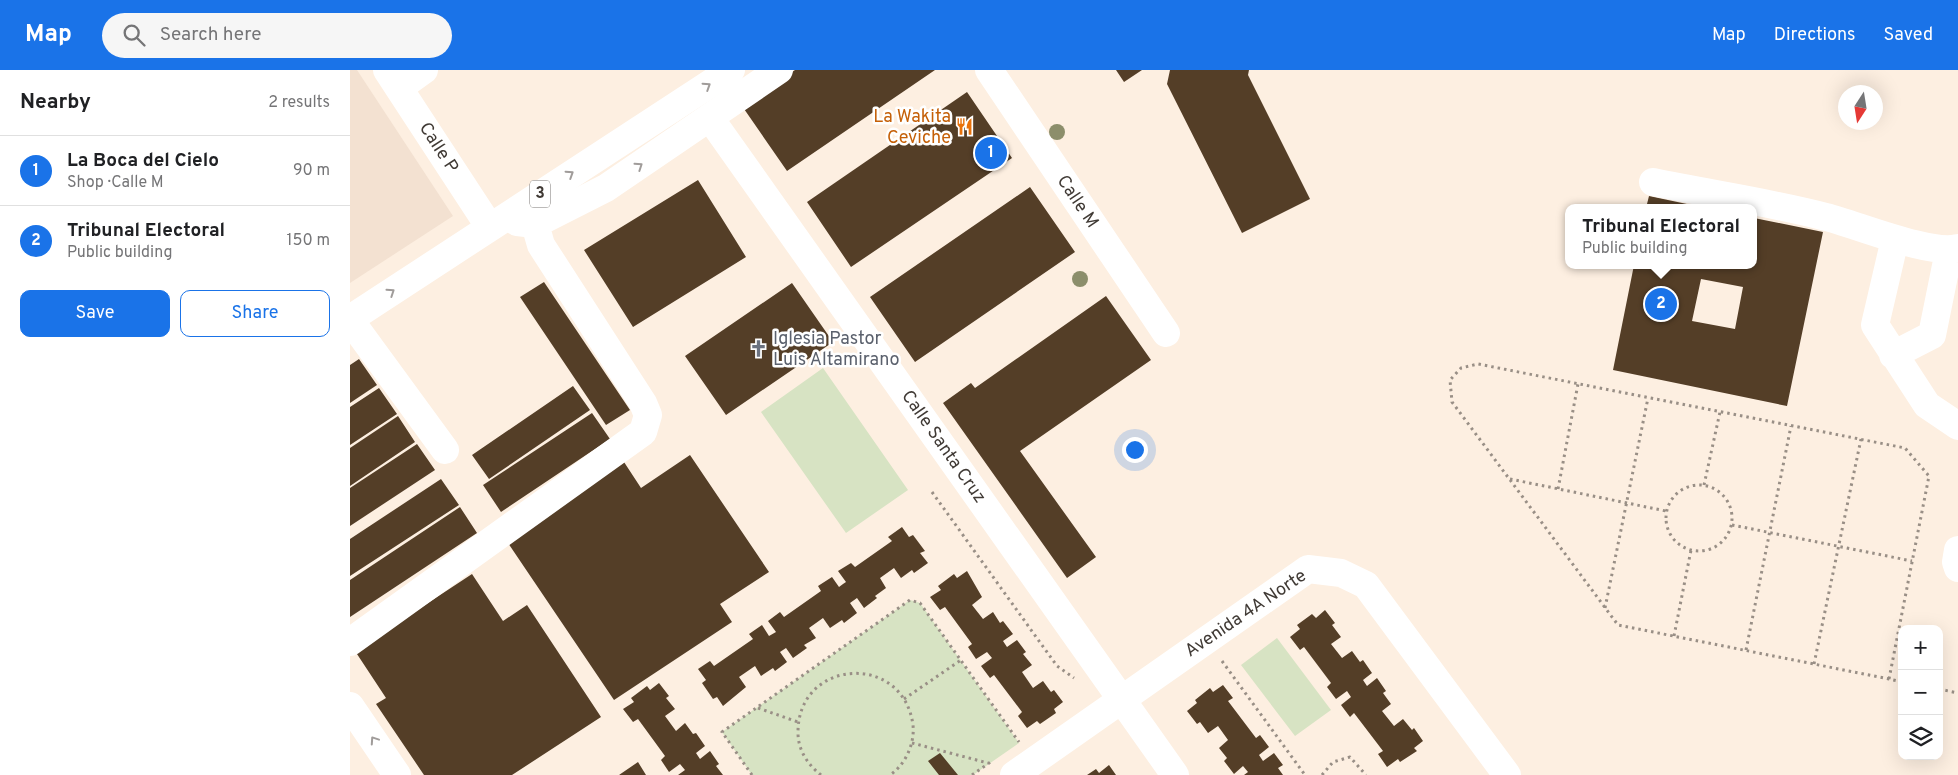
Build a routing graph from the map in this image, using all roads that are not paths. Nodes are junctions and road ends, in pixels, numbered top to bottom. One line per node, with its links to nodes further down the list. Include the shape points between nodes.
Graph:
1 (424, 70): 5 (street)
2 (731, 70): 8 (street, 3, one-way to 2)
3 (779, 70): 6 (street)
4 (988, 70): 13 (street, Calle M)
5 (393, 79): 8 (street, Calle P)
6 (710, 118): 9 (street, one-way to 6, via 606,188); 20 (street, Calle Santa Cruz)
7 (1653, 182): 10 (street, via 1825,217)
8 (495, 223): 9 (street); 12 (street, 3, one-way to 8)
9 (535, 224): 19 (street, via 541,245 643,403 648,415 643,432)
10 (1895, 239): 11 (street); 14 (street, via 1875,325)
11 (1953, 250): 14 (street, via 1932,335)
12 (350, 320): 16 (street)
13 (1166, 333)
14 (1894, 355): 15 (street, via 1927,405)
15 (1958, 426)
16 (445, 450)
17 (1958, 550): 18 (street)
18 (1958, 568)
19 (350, 642)
20 (1122, 700): 23 (street, Avenida 4A Norte); 24 (street, Calle Santa Cruz); 25 (street, Avenida 4A Norte, via 1308,569 1341,573 1366,585)
21 (350, 706): 22 (street, one-way to 21)
22 (397, 775)
23 (1014, 775)
24 (1175, 775)
25 (1507, 775)

